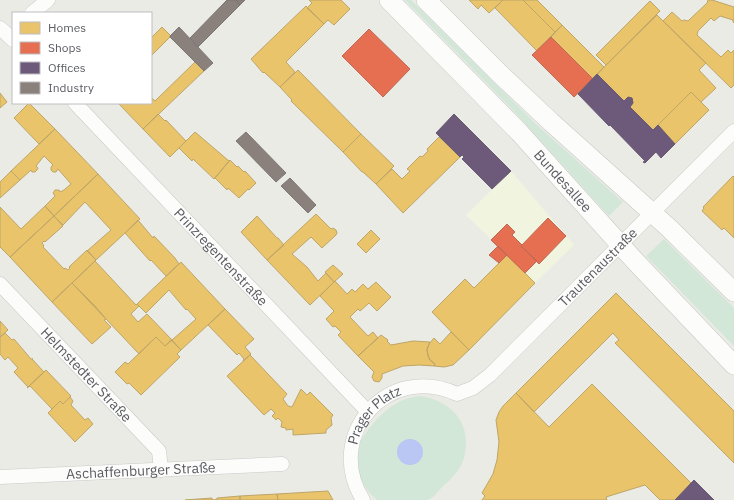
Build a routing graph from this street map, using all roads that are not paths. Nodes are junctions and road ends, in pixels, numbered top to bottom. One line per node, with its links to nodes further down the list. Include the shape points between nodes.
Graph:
1 (48, 0): 4 (street)
2 (389, 0): 8 (main road, Bundesallee, via 519,132)
3 (426, 0): 7 (main road, via 551,122)
4 (33, 12)
5 (76, 104): 13 (street, Prinzregentenstraße)
6 (734, 131): 7 (street, Trautenaustraße)
7 (652, 212): 8 (street, Trautenaustraße); 10 (main road)
8 (620, 245): 11 (main road, Bundesallee); 12 (street, Trautenaustraße, via 490,375 473,388)
9 (0, 284): 15 (street, Helmstedter Straße, via 159,451)
10 (734, 292)
11 (734, 365)
12 (457, 394): 13 (street, Prager Platz, via 435,386 410,387 380,400)
13 (368, 412): 17 (street, Prager Platz, via 354,436 350,456 353,478)
14 (282, 464): 15 (street, Aschaffenburger Straße)
15 (161, 470): 16 (street, Aschaffenburger Straße)
16 (0, 477)
17 (363, 500)

